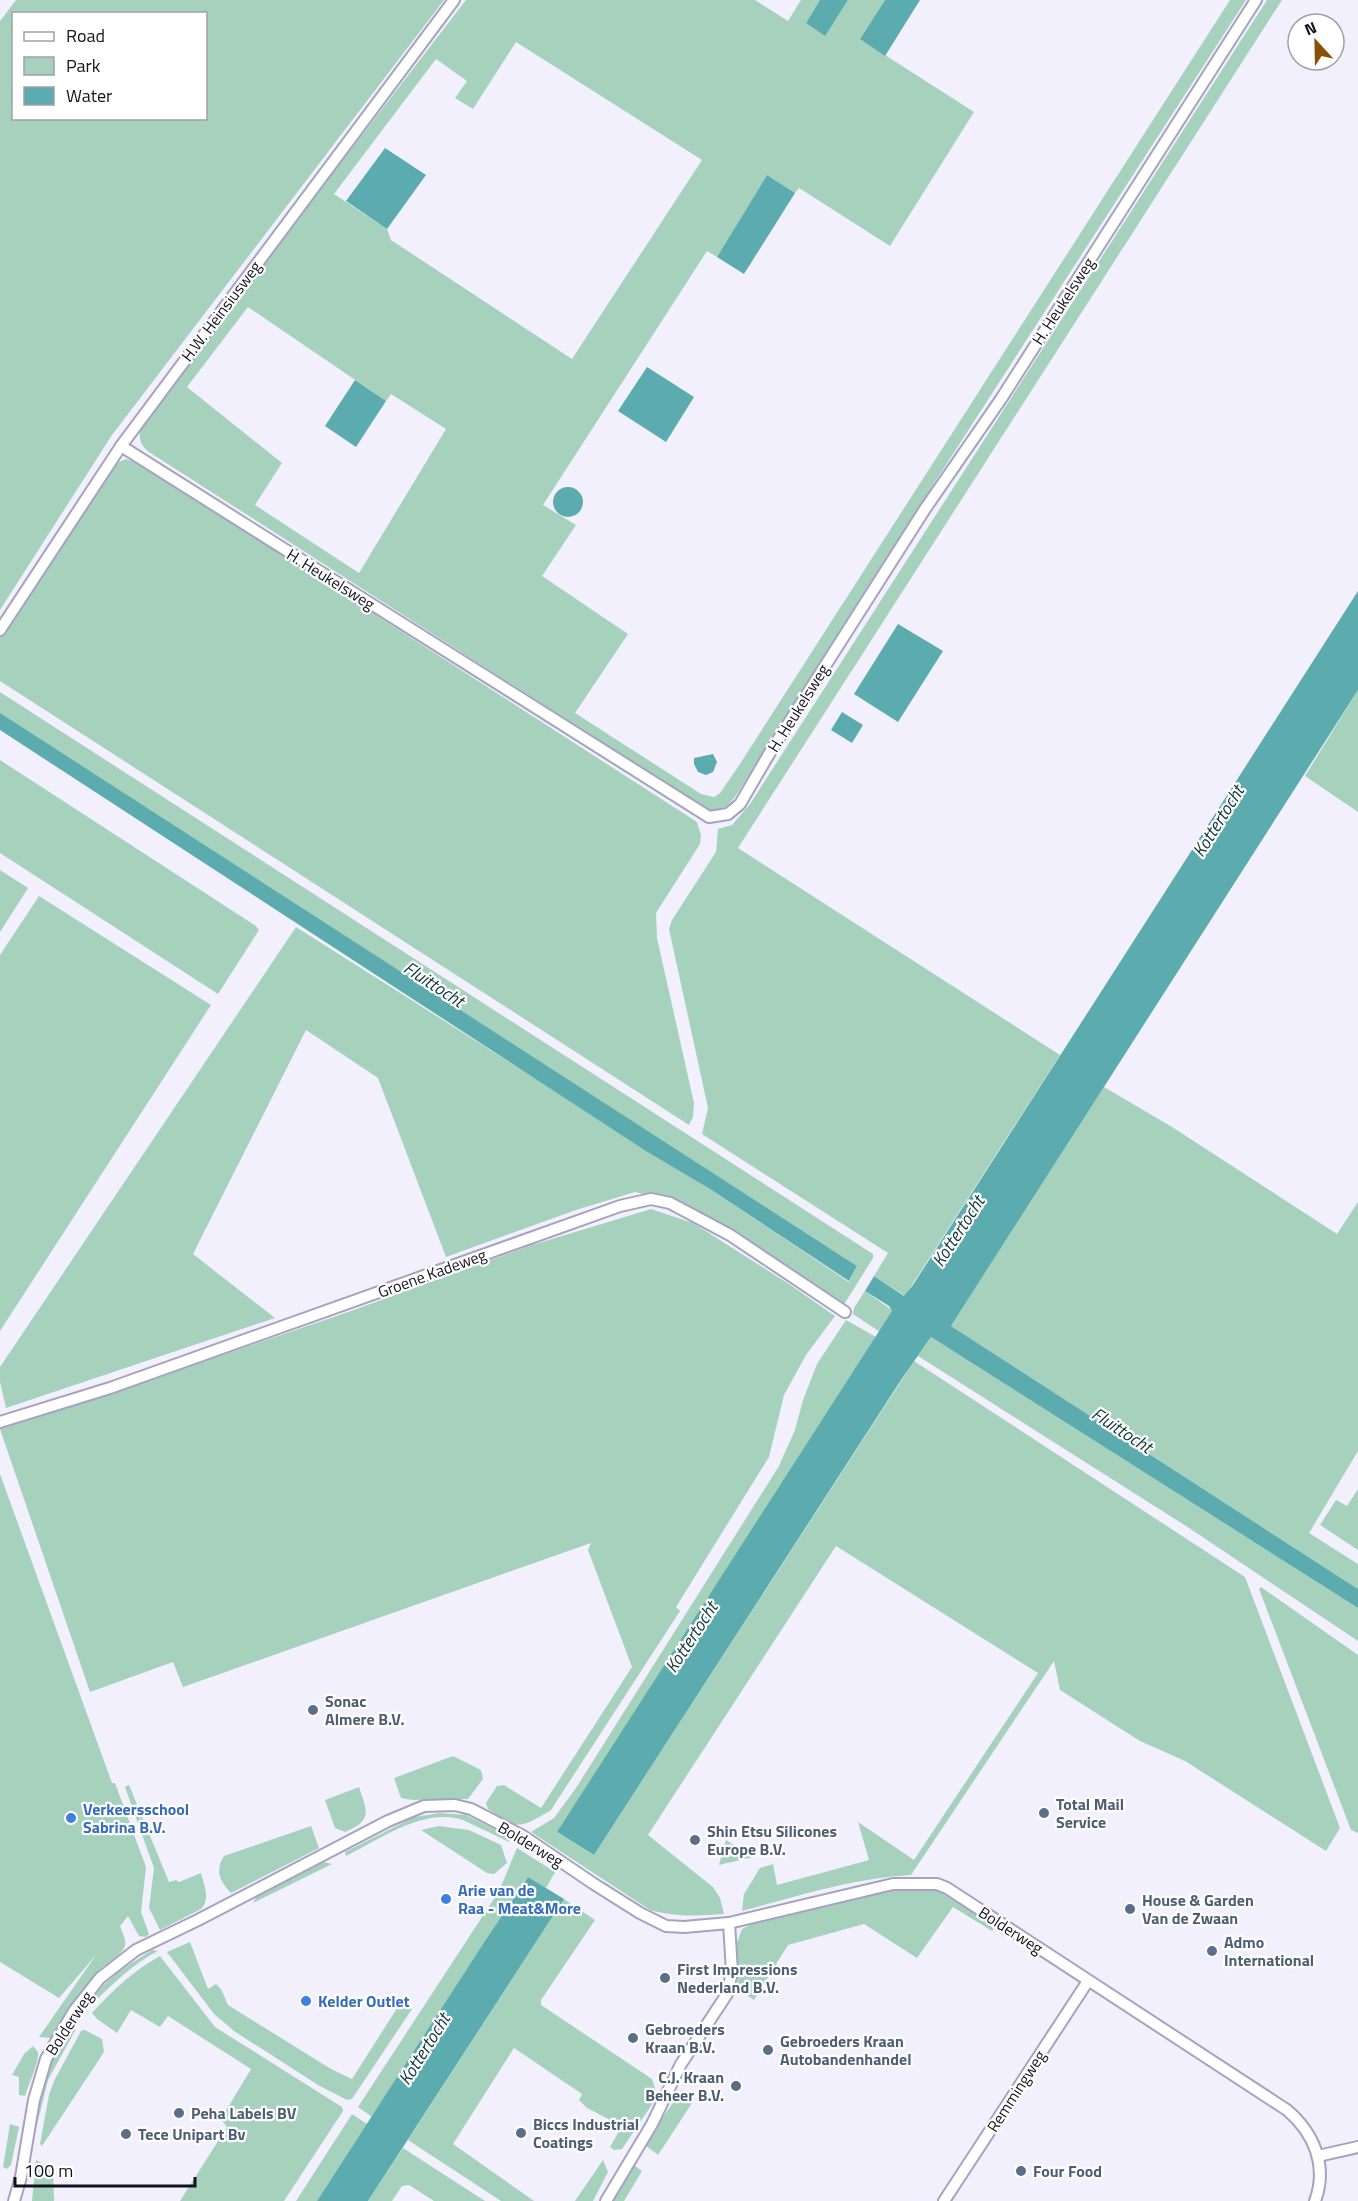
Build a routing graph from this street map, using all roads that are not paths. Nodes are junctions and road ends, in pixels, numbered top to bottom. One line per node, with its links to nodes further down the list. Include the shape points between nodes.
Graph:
1 (454, 0): 3 (street, H.W. Heinsiusweg)
2 (1256, 0): 3 (street, H. Heukelsweg, via 1001,399 906,539 740,804 728,814 709,817)
3 (121, 446): 4 (street, H.W. Heinsiusweg)
4 (0, 630)
5 (845, 1312): 6 (street, Groene Kadeweg, via 730,1234 670,1203 651,1199 620,1206 110,1388)
6 (0, 1422)
7 (729, 1923): 8 (street, Bolderweg, via 893,1884 937,1884); 11 (street, Bolderweg, via 666,1926 603,1890 523,1836 471,1809 424,1806 136,1950 100,1978 74,2011 46,2058); 12 (street, via 732,1972 728,1994 681,2064 652,2124)
8 (1088, 1981): 10 (street, Bolderweg, via 1287,2110 1307,2130); 13 (street, Remmingweg)
9 (1358, 2147): 10 (street)
10 (1318, 2156): 14 (street, Bolderweg, via 1320,2172)
11 (14, 2201)
12 (606, 2201)
13 (944, 2201)
14 (1315, 2201)

